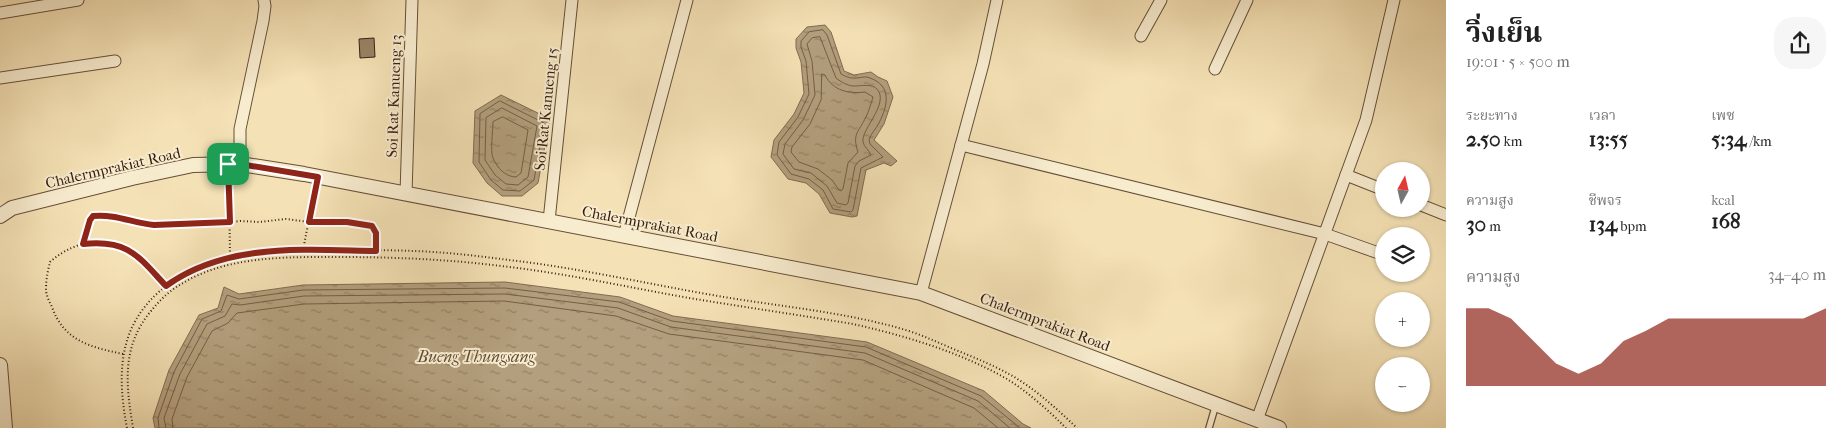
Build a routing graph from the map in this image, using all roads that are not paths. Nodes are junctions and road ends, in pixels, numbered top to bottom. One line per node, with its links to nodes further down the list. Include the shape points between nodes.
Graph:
1 (78, 0): 10 (street)
2 (264, 0): 16 (street, via 263,21)
3 (412, 0): 19 (street, Soi Rat Kanueng 13)
4 (572, 0): 23 (street, Soi Rat Kanueng 15)
5 (687, 0): 25 (street)
6 (997, 0): 15 (street)
7 (1161, 0): 11 (street)
8 (1247, 0): 13 (street)
9 (1394, 0): 17 (street, via 1366,120)
10 (0, 13)
11 (1141, 36)
12 (115, 61): 14 (street)
13 (1215, 69)
14 (0, 78)
15 (961, 145): 24 (street); 27 (street)
16 (234, 164): 19 (street, Chalermprakiat Road); 22 (street, Chalermprakiat Road, via 193,166 132,178 12,208)
17 (1346, 175): 18 (street); 24 (street)
18 (1375, 186)
19 (406, 194): 23 (street, Chalermprakiat Road)
20 (1430, 209): 21 (street)
21 (1446, 215)
22 (0, 216)
23 (549, 221): 25 (street, Chalermprakiat Road)
24 (1325, 234): 26 (street); 30 (street)
25 (624, 236): 27 (street, Chalermprakiat Road)
26 (1375, 252)
27 (922, 293): 29 (street, Chalermprakiat Road)
28 (0, 365): 31 (street)
29 (1216, 404): 30 (street, Chalermprakiat Road); 32 (lane)
30 (1257, 420): 33 (street, Chalermprakiat Road)
31 (5, 428)
32 (1209, 428)
33 (1279, 428)

